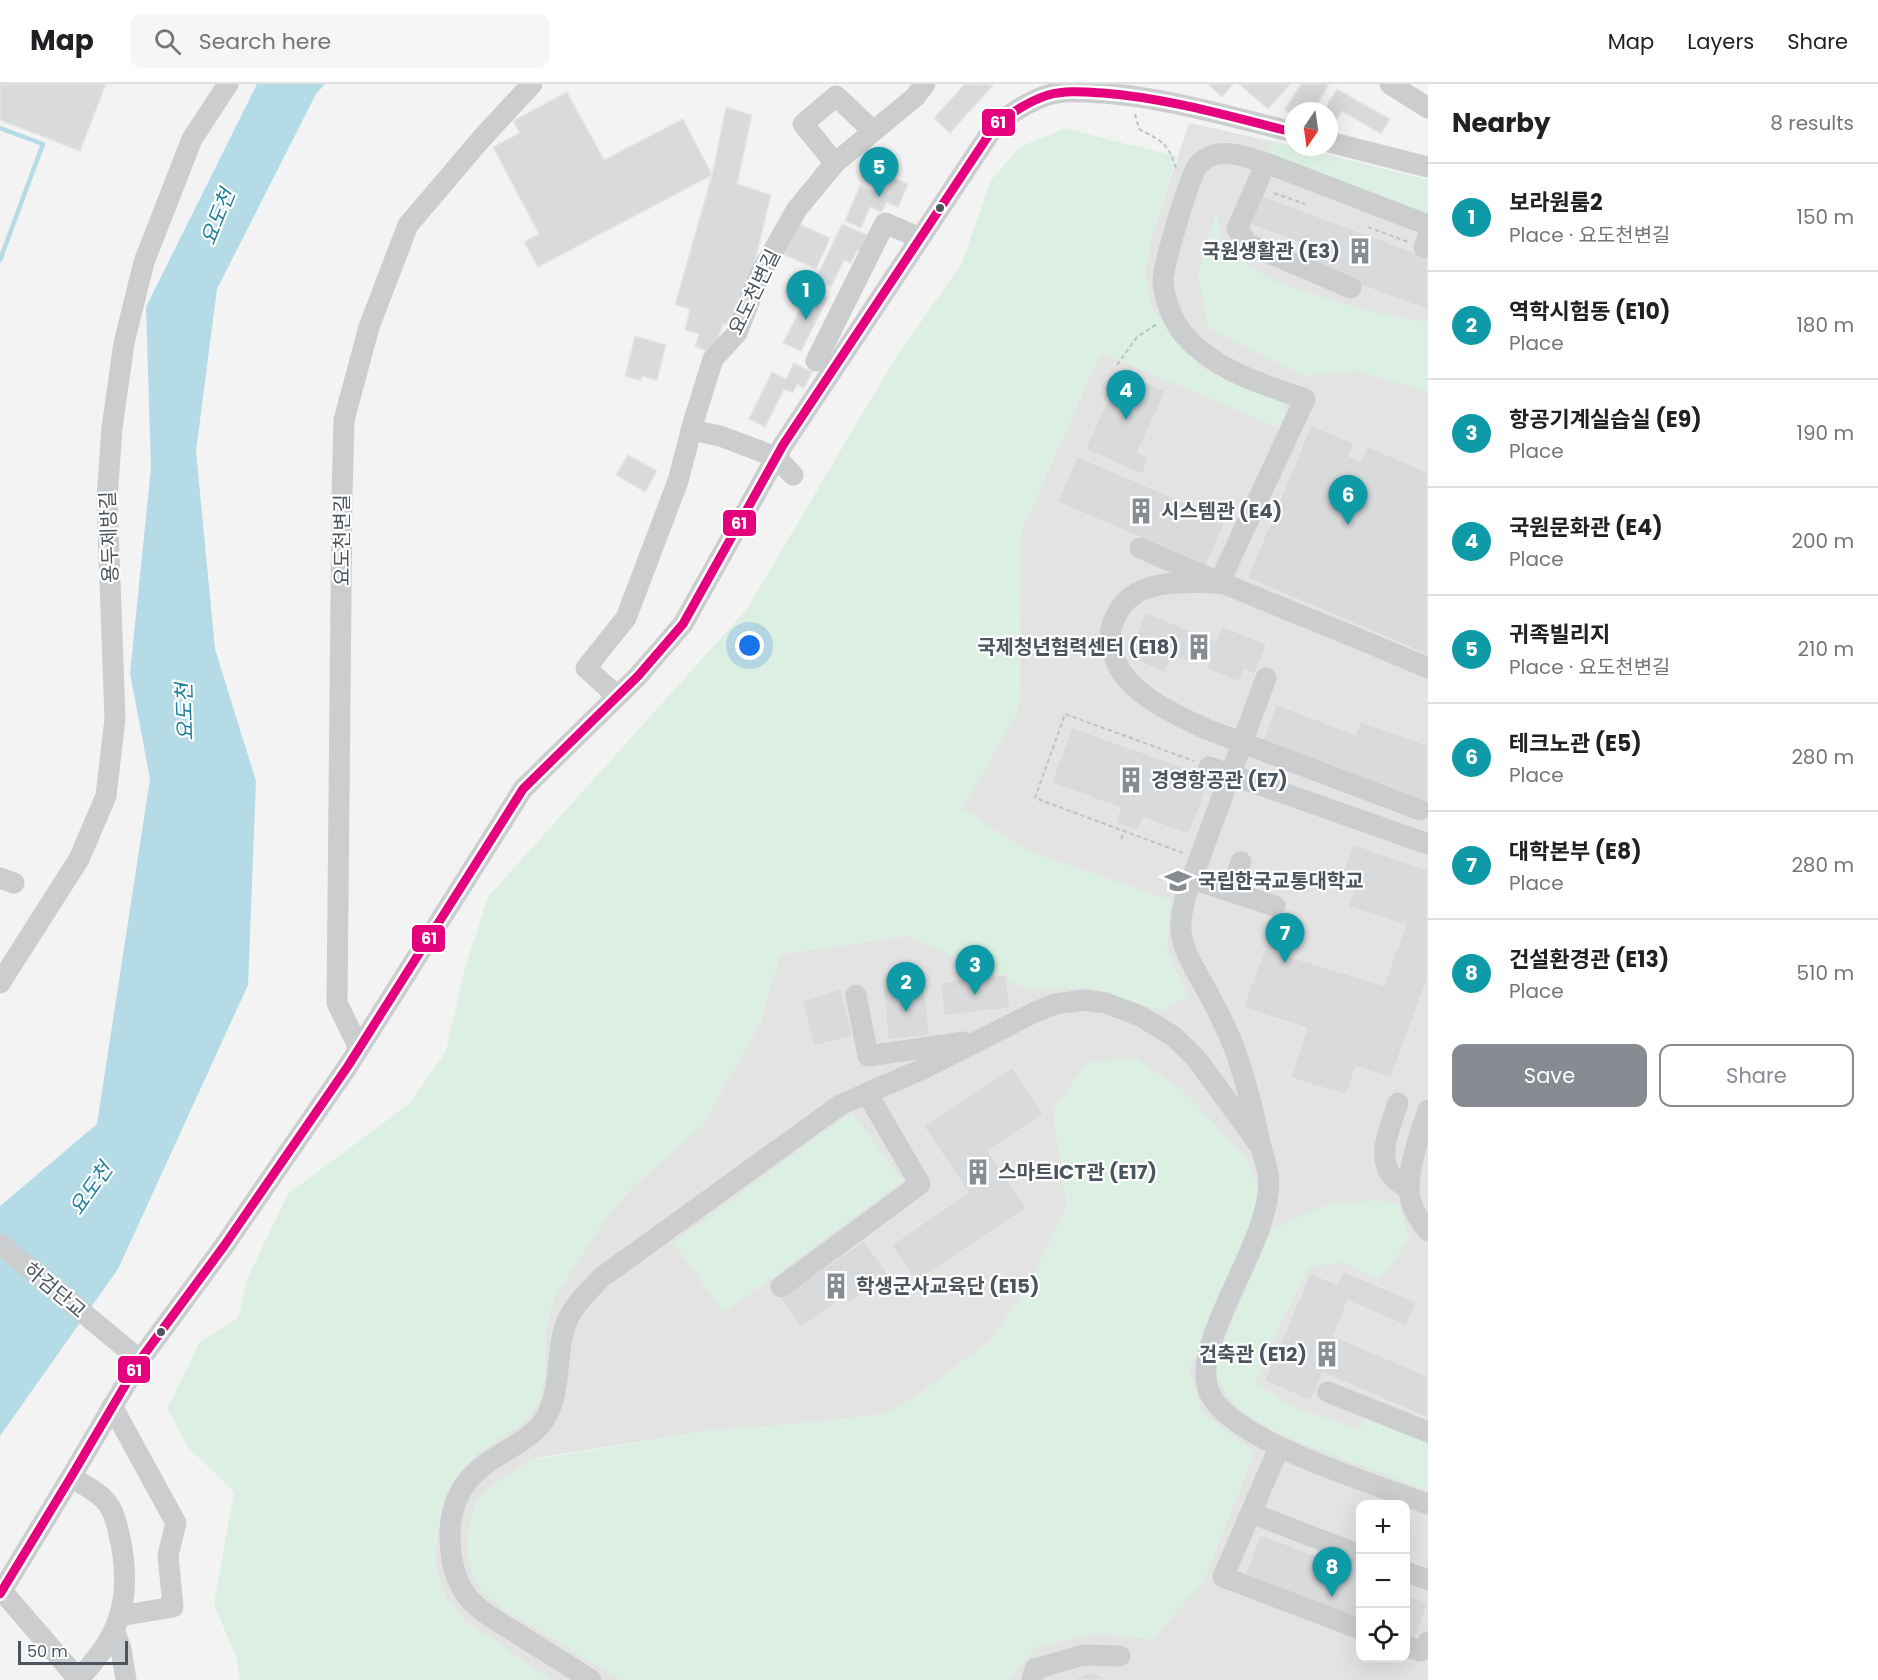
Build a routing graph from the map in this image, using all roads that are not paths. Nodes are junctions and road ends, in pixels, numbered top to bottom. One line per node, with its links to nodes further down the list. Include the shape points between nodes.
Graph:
1 (228, 84): 34 (street, 용두제방길, via 192,139 144,262 124,343 106,498 115,719 106,796 79,858)
2 (532, 84): 37 (street, 요도천변길, via 408,225 369,327 344,420 338,1003)
3 (925, 84): 8 (street, 요도천변길)
4 (1389, 84): 6 (street)
5 (1075, 88): 7 (street, via 1197,108); 14 (street, via 1020,108 996,124)
6 (1428, 108)
7 (1284, 130)
8 (873, 131): 10 (street, 요도천변길); 10 (street, via 836,96 803,124)
9 (1338, 144): 12 (street)
10 (835, 163): 17 (street, 요도천변길, via 797,209 760,274 738,333 713,359)
11 (1266, 163): 13 (street); 15 (street, via 1237,229 1248,244); 21 (street, via 1229,153 1211,155 1198,165 1184,197 1162,280 1172,318 1210,359 1254,381 1305,399)
12 (1428, 167)
13 (1428, 225)
14 (920, 238): 16 (street, via 885,223); 18 (street)
15 (1351, 288)
16 (816, 361)
17 (691, 430): 18 (street, via 720,436); 24 (street, 요도천변길, via 678,481 626,618 586,668)
18 (776, 457): 19 (street); 24 (street, via 683,624)
19 (793, 475)
20 (1140, 548): 21 (street)
21 (1219, 583): 22 (street); 25 (street, via 1191,582 1142,590 1125,600 1111,624 1110,638 1121,672 1136,688 1180,717)
22 (1428, 668)
23 (1266, 678): 25 (street)
24 (617, 696): 37 (street, via 523,789)
25 (1242, 742): 27 (street); 28 (street)
26 (1209, 767): 27 (street)
27 (1231, 774): 29 (street); 31 (street)
28 (1420, 810)
29 (1428, 844)
30 (1241, 862): 32 (street)
31 (1192, 879): 32 (street); 41 (street, via 1183,907 1184,943 1235,1050)
32 (1231, 891): 33 (street)
33 (1275, 906)
34 (0, 983)
35 (856, 995): 36 (street, via 868,1056)
36 (983, 1040): 38 (street); 41 (street, via 1056,1004 1084,1000 1140,1016 1173,1036 1196,1058)
37 (359, 1048): 46 (street, via 224,1246)
38 (867, 1093): 45 (street, via 920,1184); 65 (street, via 840,1105 602,1277 583,1296 567,1321 553,1401 545,1419 475,1472 457,1497 450,1546 453,1566 467,1596 499,1622)
39 (1398, 1103): 42 (street, via 1384,1152 1386,1166)
40 (1428, 1110): 42 (street, via 1416,1143)
41 (1262, 1149): 50 (street, via 1268,1174 1263,1220 1211,1342 1204,1373 1211,1396 1228,1416)
42 (1416, 1200): 43 (street)
43 (1428, 1231)
44 (0, 1244): 46 (street, 하검단교)
45 (781, 1287)
46 (140, 1360): 48 (street)
47 (1328, 1392): 49 (street)
48 (112, 1406): 51 (street); 58 (street, via 176,1523 168,1554 173,1608)
49 (1428, 1432)
50 (1279, 1448): 52 (street); 53 (street)
51 (71, 1478): 57 (street); 58 (street, via 97,1493 113,1513 123,1562 124,1592)
52 (1428, 1503)
53 (1251, 1513): 54 (street); 59 (street, via 1223,1577)
54 (1357, 1554)
55 (1410, 1574): 56 (street)
56 (1428, 1581)
57 (1, 1592): 63 (street)
58 (117, 1624): 63 (street, via 105,1649); 64 (street)
59 (1356, 1627)
60 (1428, 1642): 61 (street, via 1420,1651)
61 (1410, 1647)
62 (1120, 1656): 66 (street, via 1083,1655 1035,1670)
63 (78, 1680)
64 (126, 1680)
65 (591, 1680)
66 (1032, 1680)

